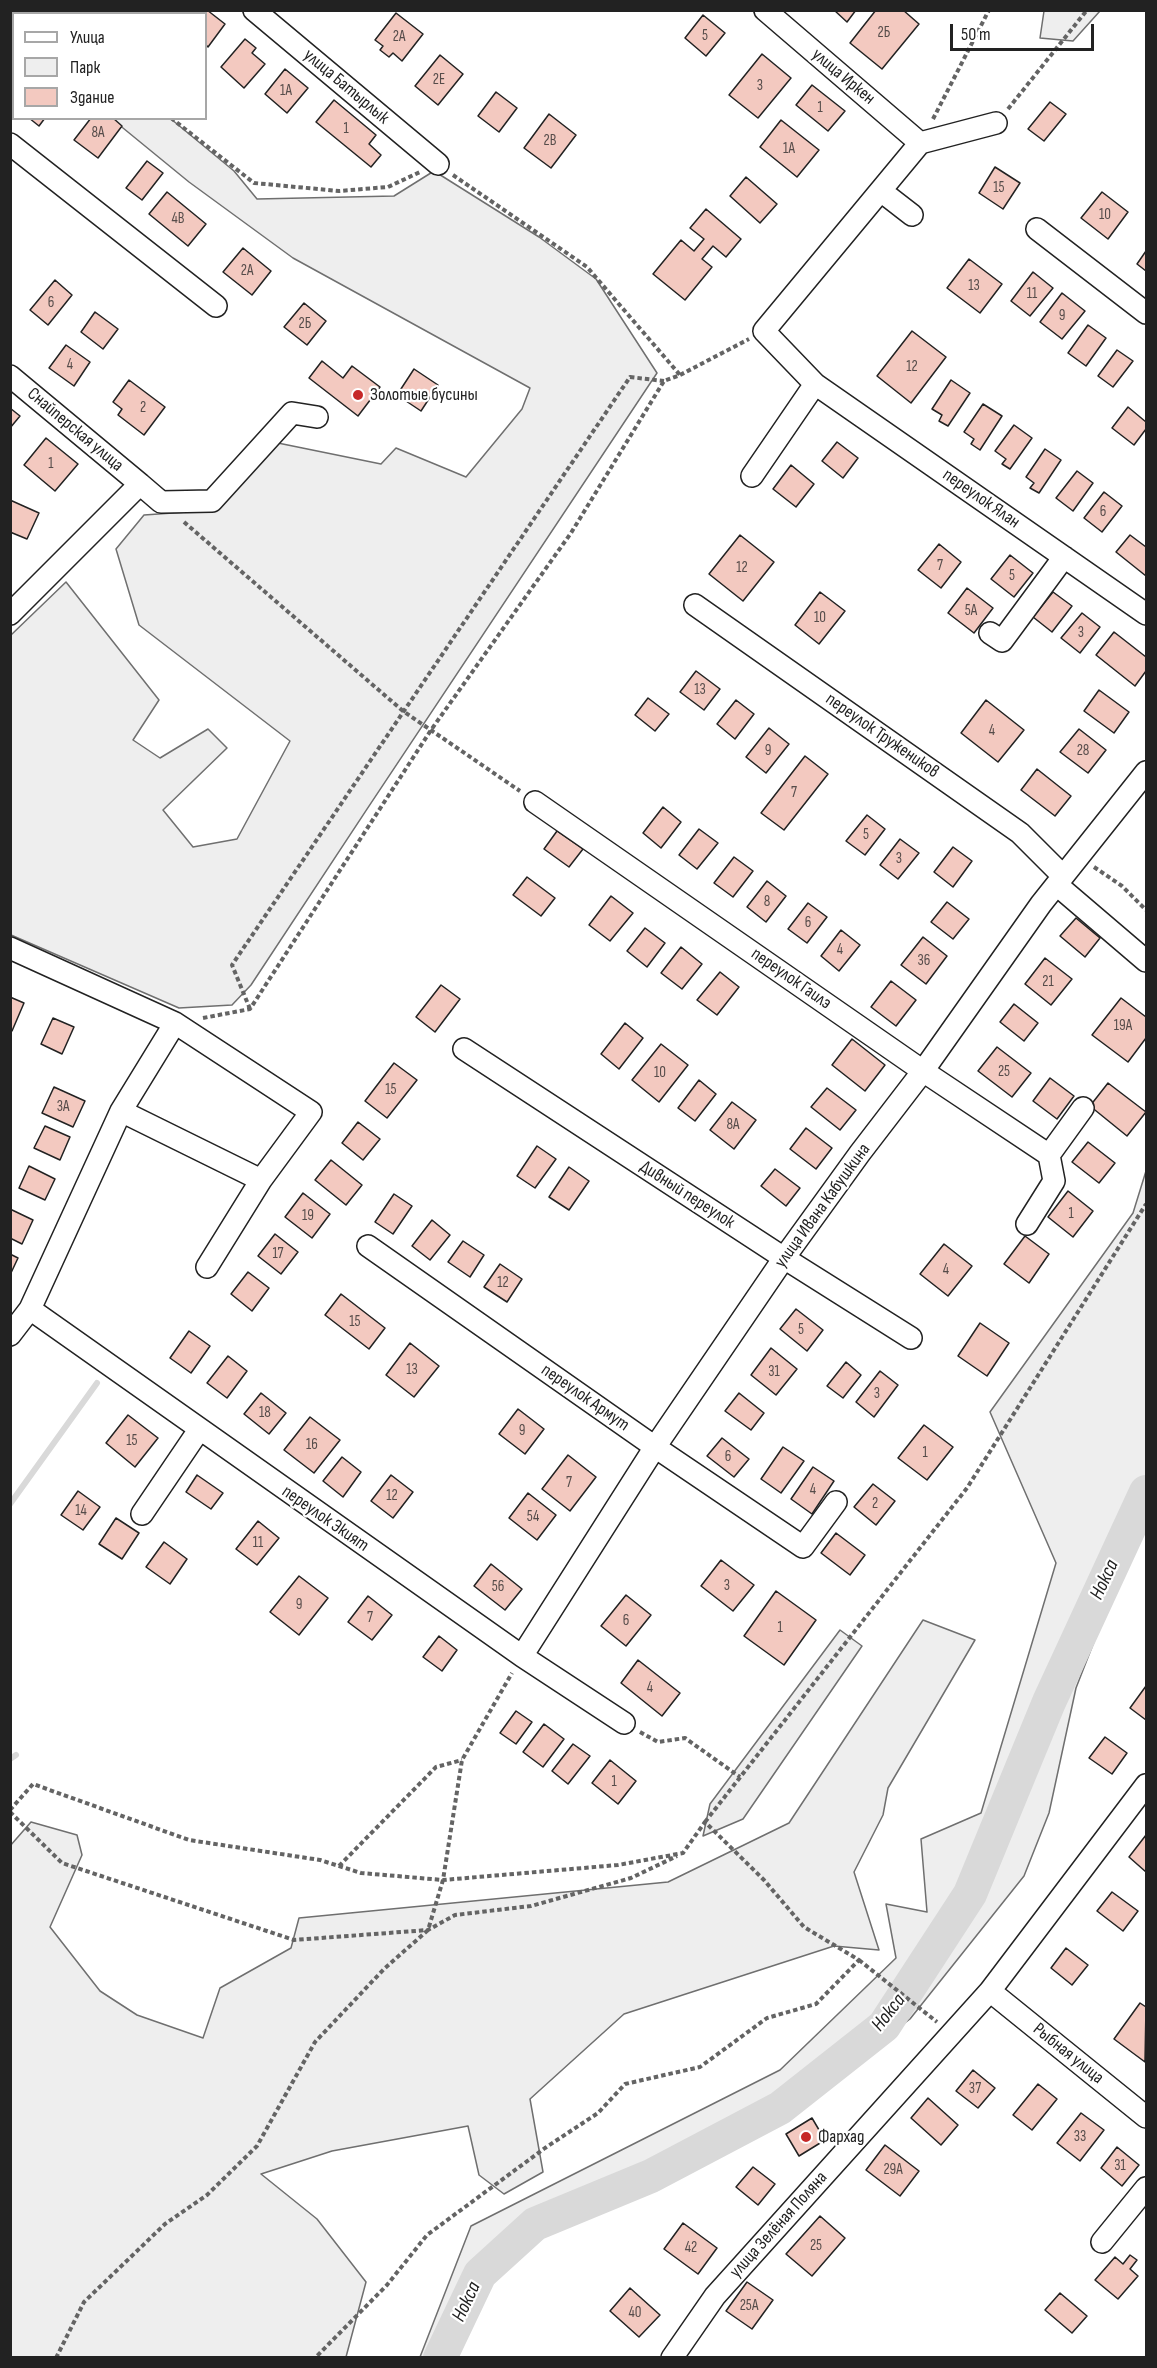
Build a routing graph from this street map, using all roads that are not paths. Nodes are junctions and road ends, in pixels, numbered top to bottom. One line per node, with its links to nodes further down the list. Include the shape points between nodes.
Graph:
1 (254, 10): 6 (street, улица Батырлык)
2 (765, 10): 4 (street, улица Иркен)
3 (996, 123): 4 (street)
4 (920, 143): 7 (street)
5 (10, 144): 10 (street)
6 (438, 164)
7 (880, 191): 8 (street); 13 (street, переулок Ялан, via 764,330)
8 (912, 215)
9 (1037, 229): 11 (street)
10 (216, 306)
11 (1146, 313)
12 (10, 376): 16 (street, Снайперская улица)
13 (815, 384): 15 (street); 17 (street, переулок Ялан)
14 (317, 417): 16 (street, Снайперская улица, via 292,413 212,501 161,501)
15 (752, 476)
16 (140, 484): 20 (street)
17 (1064, 557): 19 (street, переулок Ялан); 21 (street, via 1002,641)
18 (695, 605): 24 (street, переулок Тружеников, via 1020,833)
19 (1145, 609)
20 (10, 614)
21 (990, 633)
22 (1146, 772): 24 (street, улица Ивана Кабушкина)
23 (535, 801): 29 (street, переулок Гаилэ)
24 (1060, 881): 26 (street, переулок Тружеников); 29 (street, улица Ивана Кабушкина)
25 (10, 948): 27 (street)
26 (1146, 961)
27 (175, 1023): 31 (street); 33 (street, via 311,1112)
28 (464, 1049): 36 (street, Дивный переулок)
29 (923, 1071): 32 (street, переулок Гаилэ); 36 (street, улица Ивана Кабушкина)
30 (1083, 1108): 32 (street)
31 (121, 1111): 33 (street); 38 (street)
32 (1049, 1155): 34 (street, via 1054,1181)
33 (261, 1180): 37 (street)
34 (1027, 1224)
35 (368, 1246): 42 (street, переулок Армут)
36 (784, 1258): 40 (street, Дивный переулок); 42 (street, улица Ивана Кабушкина)
37 (207, 1267)
38 (30, 1309): 39 (street); 41 (street, переулок Экият)
39 (10, 1335)
40 (912, 1338)
41 (199, 1430): 44 (street); 45 (street, переулок Экият)
42 (655, 1447): 43 (street, переулок Армут, via 803,1547); 45 (street, улица Ивана Кабушкина)
43 (836, 1502)
44 (142, 1514)
45 (522, 1656): 46 (street, переулок Экият)
46 (624, 1723)
47 (1146, 1785): 48 (street, улица Зелёная Поляна)
48 (990, 1991): 49 (street, Рыбная улица); 52 (street, улица Зелёная Поляна, via 715,2296)
49 (1146, 2117)
50 (1146, 2187): 51 (street)
51 (1102, 2242)
52 (672, 2358)

